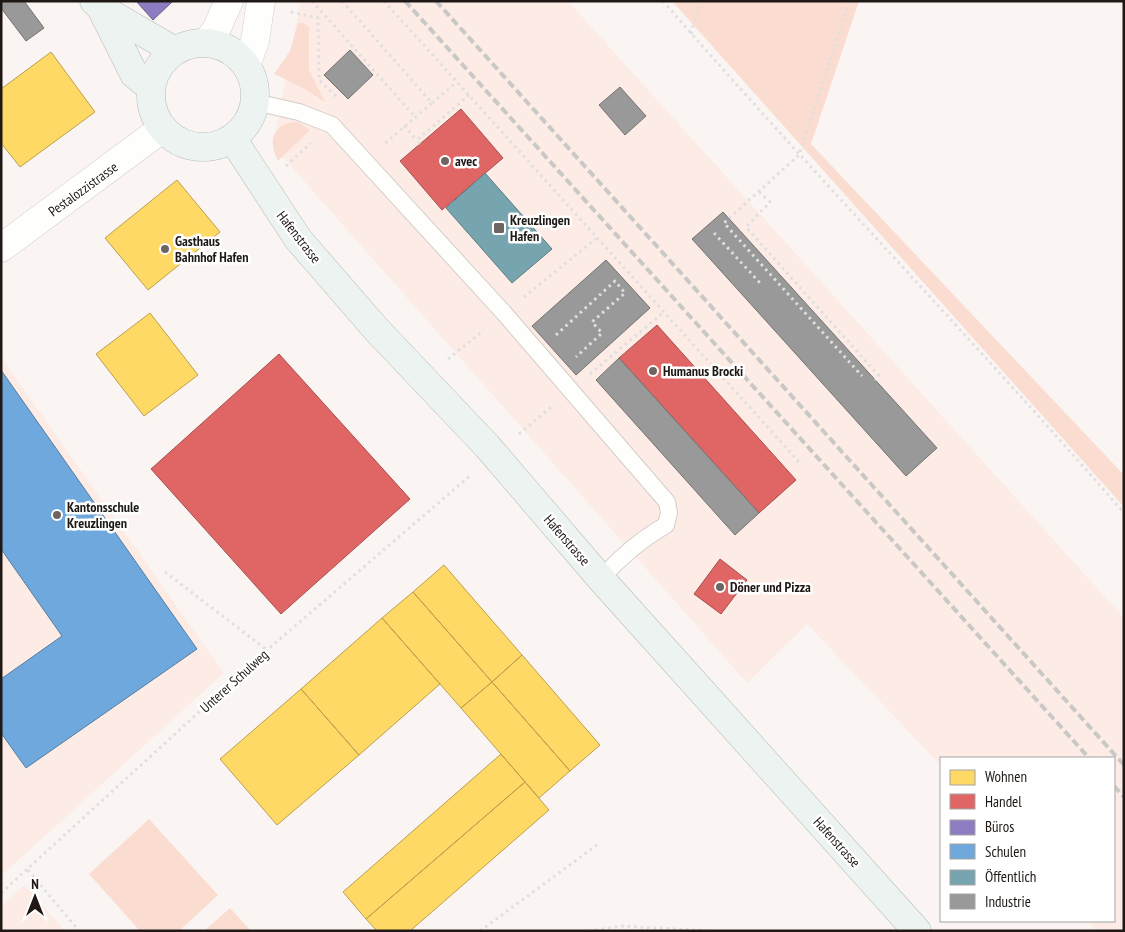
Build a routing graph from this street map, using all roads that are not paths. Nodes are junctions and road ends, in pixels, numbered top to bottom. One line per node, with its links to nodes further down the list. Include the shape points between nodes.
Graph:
1 (229, 1): 4 (street, via 216,30)
2 (261, 1): 6 (street, via 255,41)
3 (97, 5): 5 (main road); 7 (main road, via 134,74)
4 (206, 43): 5 (main road); 6 (main road, via 221,46)
5 (175, 51): 7 (main road, via 155,74)
6 (246, 65): 8 (main road, via 253,80)
7 (151, 88): 9 (main road, via 155,116)
8 (255, 102): 10 (main road, via 243,129); 12 (lane, via 299,112 332,125 538,352 667,502 666,525 616,561)
9 (163, 128): 10 (main road, via 188,145 218,145); 11 (street, Pestalozzistrasse)
10 (232, 138): 12 (main road, Hafenstrasse, via 298,239 376,329 487,446)
11 (1, 248)
12 (601, 580): 13 (main road, Hafenstrasse)
13 (917, 931)

